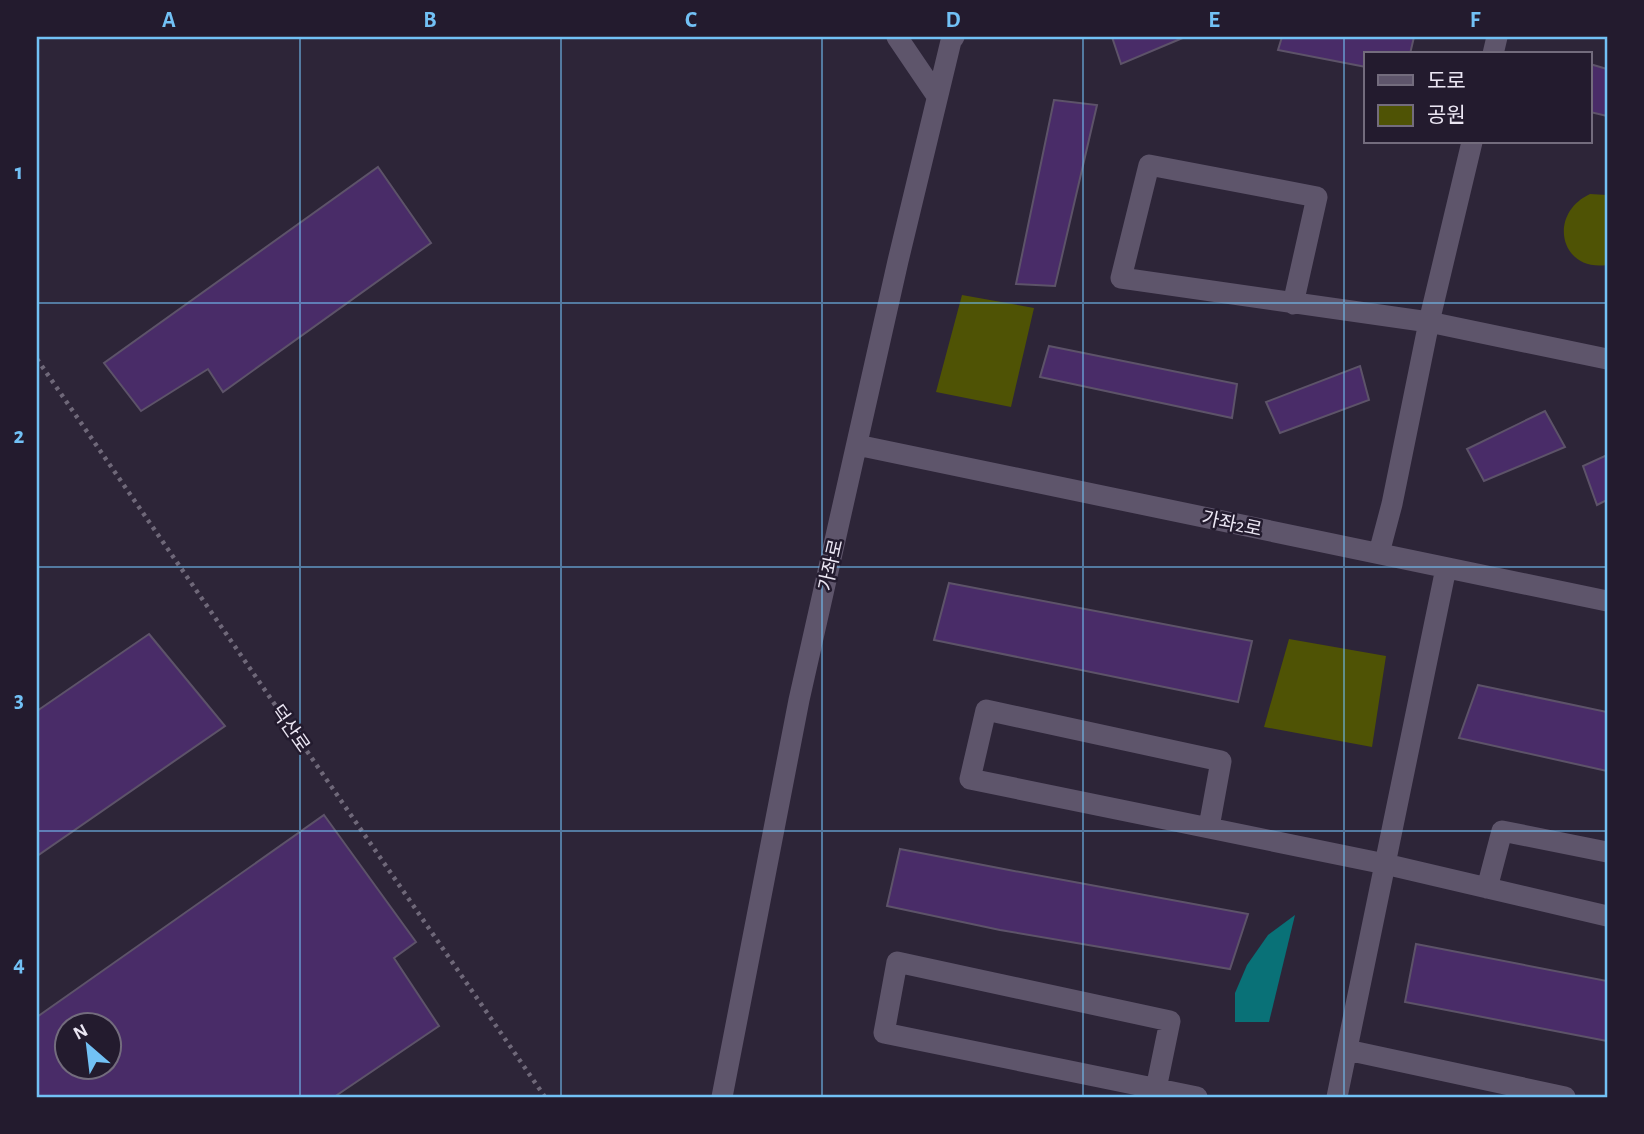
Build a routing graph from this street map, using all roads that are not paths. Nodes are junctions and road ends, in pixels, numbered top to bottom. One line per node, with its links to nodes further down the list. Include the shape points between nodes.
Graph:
1 (897, 37): 3 (street)
2 (954, 37): 3 (street, 가좌로)
3 (937, 96): 8 (street, 가좌로)
4 (1472, 144): 6 (street)
5 (1293, 304): 5 (street, via 1121,278 1149,165 1317,197); 6 (street)
6 (1429, 322): 7 (street); 9 (street)
7 (1607, 359)
8 (857, 445): 9 (street, 가좌2로); 19 (street, 가좌로, via 799,700)
9 (1379, 553): 10 (street, 가좌2로)
10 (1446, 568): 11 (street, 가좌2로); 14 (street)
11 (1607, 601)
12 (1209, 827): 12 (street, via 970,779 986,710 1221,761); 14 (street)
13 (1607, 852): 15 (street, via 1502,831)
14 (1385, 863): 15 (street); 17 (street)
15 (1487, 888): 16 (street)
16 (1607, 916)
17 (1347, 1050): 21 (street); 22 (street)
18 (1156, 1089): 18 (street, via 884,1033 897,962 1170,1021); 20 (street)
19 (722, 1097)
20 (1197, 1097)
21 (1337, 1097)
22 (1565, 1097)

